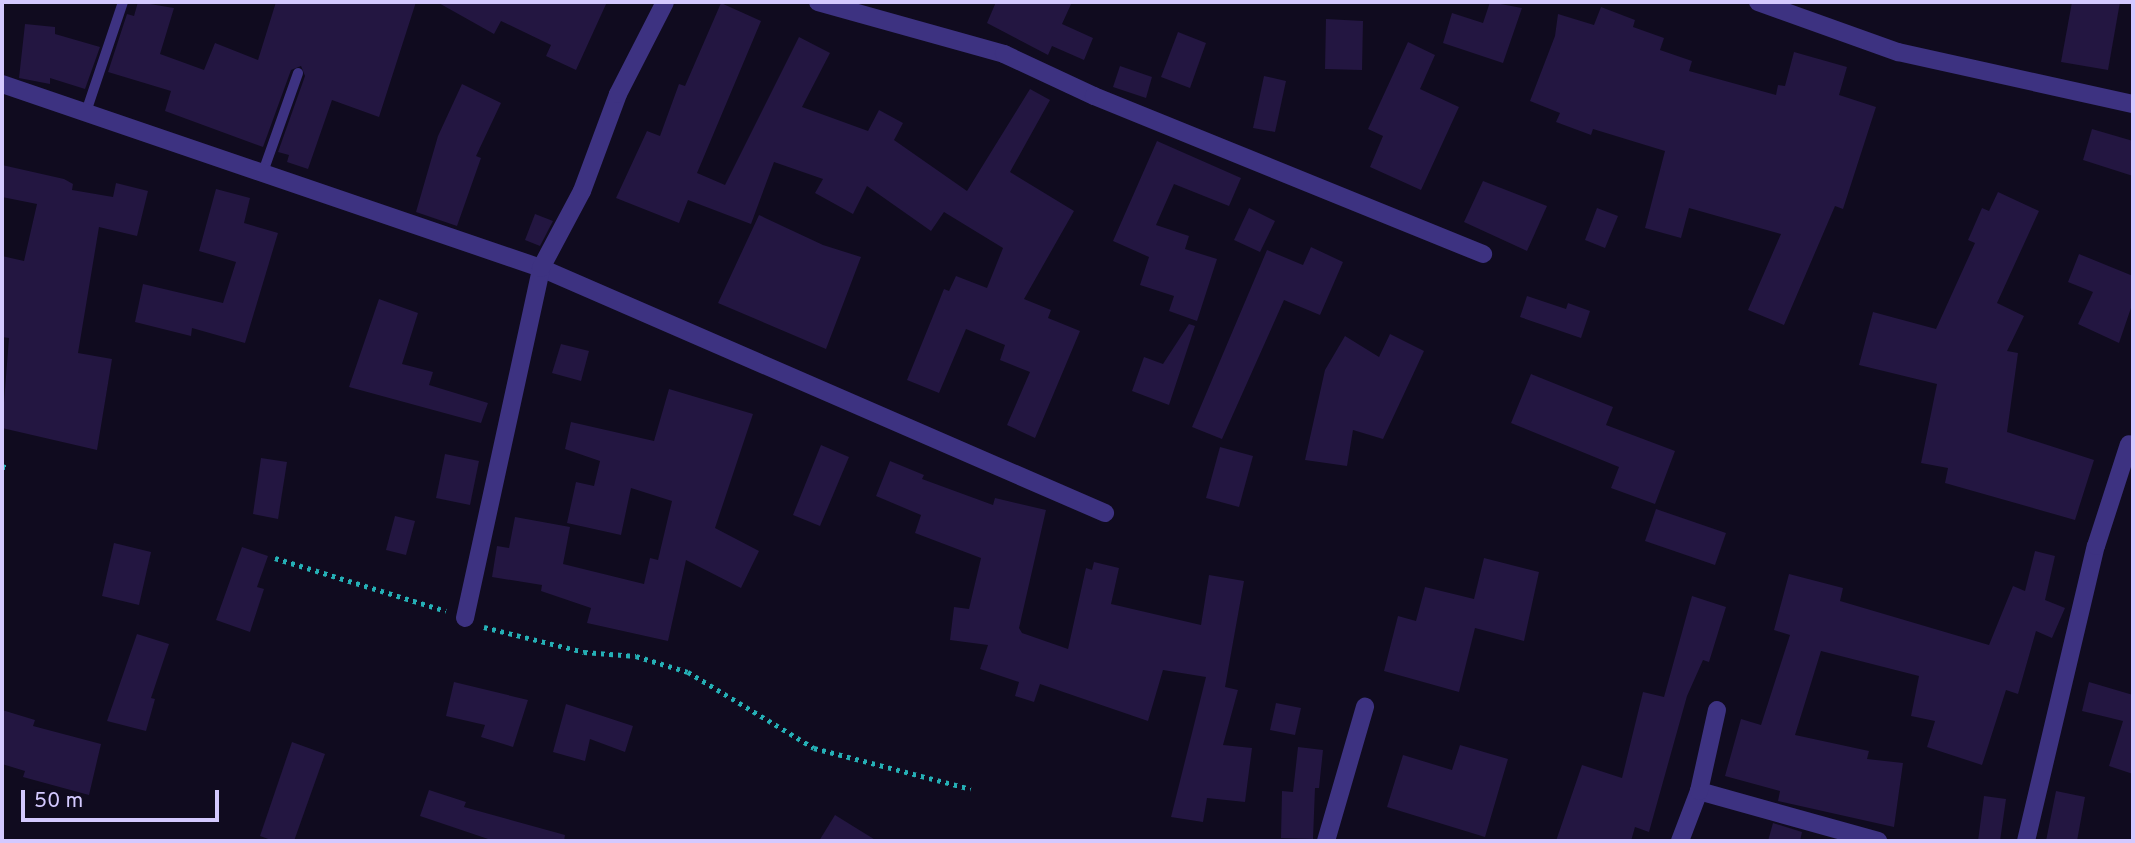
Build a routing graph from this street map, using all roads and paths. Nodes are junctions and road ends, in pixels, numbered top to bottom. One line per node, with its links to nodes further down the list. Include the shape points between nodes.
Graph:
1 (123, 2): 8 (lane)
2 (665, 2): 11 (street, via 618,94 582,191)
3 (818, 2): 10 (street, via 1004,54 1094,96)
4 (1758, 2): 7 (street, via 1898,51)
5 (298, 73): 9 (lane)
6 (2, 84): 8 (street)
7 (2133, 104)
8 (85, 115): 9 (street)
9 (263, 172): 11 (street)
10 (1483, 254)
11 (541, 268): 13 (street); 15 (street)
12 (2129, 443): 23 (street, via 2096,547)
13 (1105, 513)
14 (275, 558): 15 (path)
15 (465, 618): 18 (path, via 491,630 584,652 636,656 688,672 814,748)
16 (1365, 707): 20 (street)
17 (1717, 710): 19 (street)
18 (971, 789)
19 (1699, 792): 21 (street); 22 (street)
20 (1326, 841)
21 (1680, 841)
22 (1878, 841)
23 (2025, 841)

